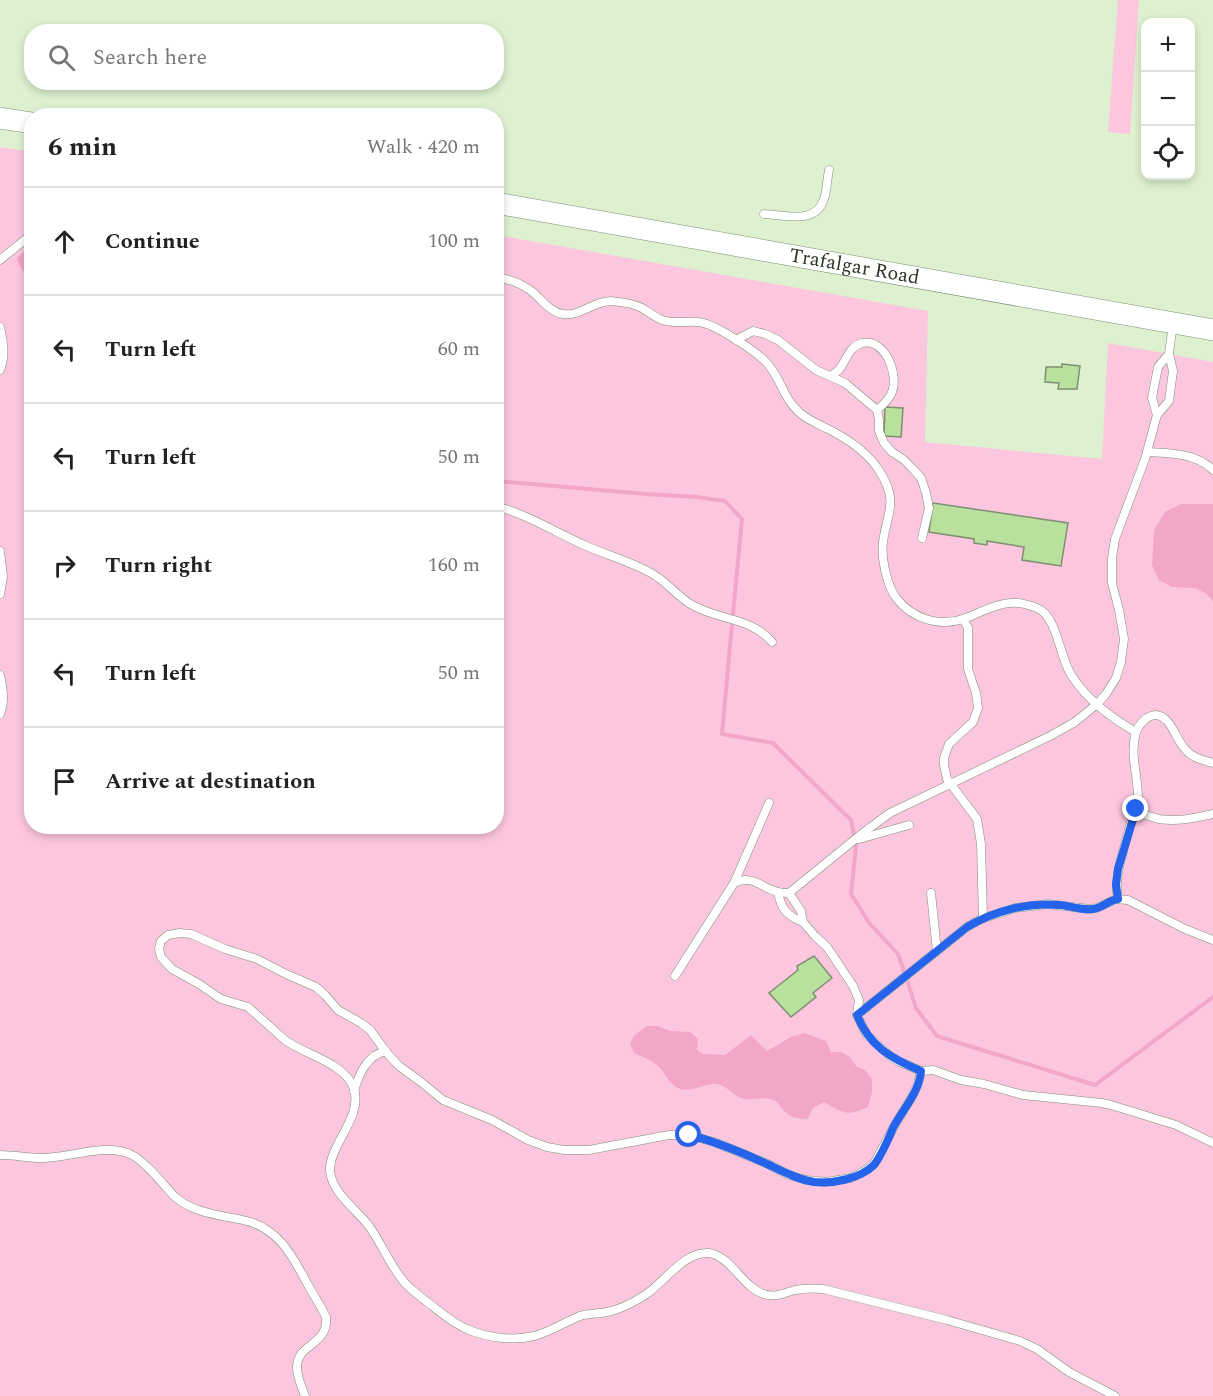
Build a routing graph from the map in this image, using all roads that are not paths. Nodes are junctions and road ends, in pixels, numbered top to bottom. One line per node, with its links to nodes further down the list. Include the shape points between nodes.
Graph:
1 (0, 118): 2 (main road)
2 (24, 122)
3 (829, 170): 5 (lane, via 819,209 810,216)
4 (504, 204): 9 (main road, Trafalgar Road)
5 (764, 214)
6 (24, 240): 7 (lane)
7 (0, 260)
8 (504, 279): 12 (lane, via 532,291 562,314 611,301 640,307 671,322 703,323)
9 (1173, 322): 11 (main road, Trafalgar Road); 13 (lane)
10 (0, 327): 14 (lane, via 4,349)
11 (1213, 330)
12 (736, 340): 15 (lane, via 753,331 765,334); 24 (lane, via 765,361 796,410 851,442 880,472 891,506 883,542 884,557 888,582 897,600 929,621)
13 (1169, 354): 17 (lane, via 1173,371 1168,401); 17 (lane, via 1158,367 1152,398)
14 (0, 370)
15 (830, 376): 16 (lane, via 844,382); 16 (lane, via 856,345 864,342 877,346 888,358 894,383 892,392)
16 (877, 410): 21 (lane, via 884,443 921,478 929,508)
17 (1157, 415): 18 (lane)
18 (1147, 452): 19 (lane, via 1196,458); 27 (lane, via 1112,558 1112,583 1124,639 1121,662 1116,678)
19 (1213, 470)
20 (504, 508): 25 (lane, via 652,573 689,603 754,627)
21 (922, 538)
22 (0, 551): 23 (lane)
23 (0, 594)
24 (963, 619): 27 (lane, via 1004,604 1040,609 1052,624 1070,674); 31 (lane, via 968,628 968,669 978,708 973,722 946,751 944,765)
25 (772, 642)
26 (0, 675): 28 (lane, via 4,697)
27 (1097, 704): 29 (lane); 31 (lane, via 1050,736)
28 (0, 714)
29 (1136, 732): 30 (lane, via 1149,716 1163,717 1189,753); 33 (lane)
30 (1213, 763)
31 (951, 784): 36 (lane, via 890,813); 42 (lane, via 977,819)
32 (769, 803): 37 (lane)
33 (1136, 812): 34 (lane, via 1167,820); 41 (lane, via 1118,869)
34 (1213, 814)
35 (909, 825): 36 (lane)
36 (855, 840): 39 (lane)
37 (734, 883): 38 (lane, via 742,879 758,882); 46 (lane)
38 (778, 892): 39 (lane); 43 (lane, via 781,905 792,918)
39 (789, 893): 43 (lane)
40 (931, 893): 45 (lane)
41 (1118, 899): 42 (lane, via 1097,908 1048,904 1014,908); 44 (lane, via 1128,900)
42 (983, 918): 45 (lane)
43 (803, 922): 47 (lane, via 827,947 853,986 859,1000)
44 (1213, 940)
45 (937, 951): 47 (lane)
46 (675, 976)
47 (857, 1015): 49 (lane, via 867,1035 882,1049)
48 (386, 1051): 49 (lane, via 443,1101 547,1147 589,1150 689,1135 814,1182 851,1178 874,1164 914,1095); 50 (lane, via 370,1058); 50 (lane, via 366,1027 338,1010 316,987 191,934 168,935 161,941 161,957 172,969 215,996 252,1010 292,1045 336,1068)
49 (921, 1071): 51 (lane, via 933,1070 1032,1097 1102,1103 1158,1119)
50 (354, 1091): 54 (lane, via 354,1108 332,1161 333,1184 369,1226 407,1286 468,1330 502,1338 537,1336 580,1316 608,1312 648,1294 687,1259 710,1253 765,1295 823,1289 992,1332 1027,1343 1069,1372)
51 (1213, 1143)
52 (0, 1155): 53 (lane, via 42,1158 96,1151 124,1152 136,1157 180,1202 262,1226 272,1233 291,1256 326,1317 322,1335 297,1362)
53 (305, 1396)
54 (1115, 1396)

